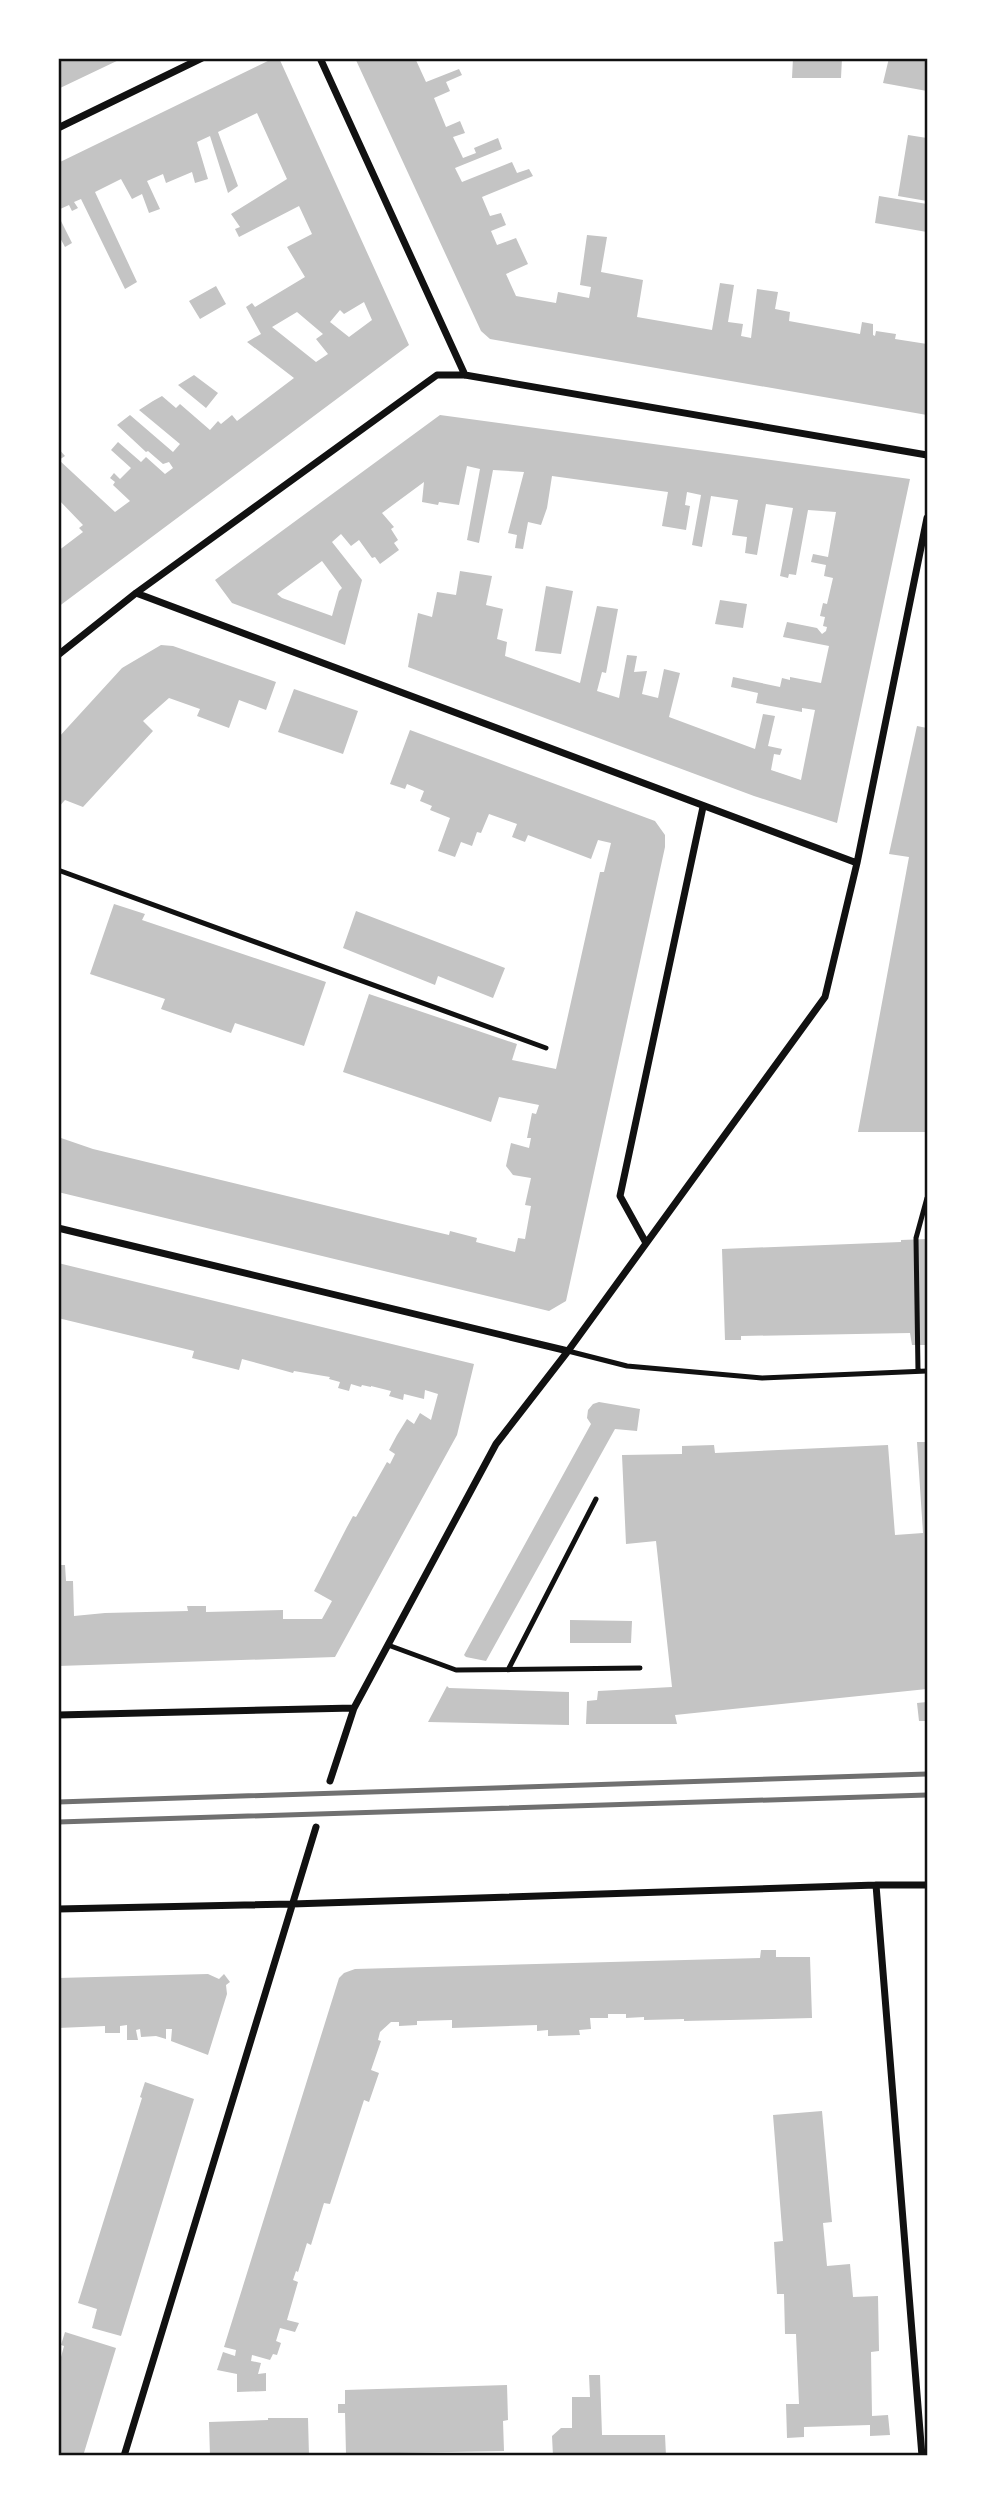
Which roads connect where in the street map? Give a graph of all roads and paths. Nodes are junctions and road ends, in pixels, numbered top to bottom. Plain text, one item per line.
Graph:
1 (202, 58) edge
2 (320, 58) edge
3 (58, 128) edge
4 (465, 375) junction
5 (927, 455) edge
6 (927, 517) edge
7 (136, 593) junction
8 (58, 655) edge
9 (703, 807) junction
10 (857, 863) junction
11 (58, 870) edge
12 (546, 1048) dead end
13 (927, 1198) edge
14 (58, 1228) edge
15 (646, 1243) junction
16 (568, 1351) junction
17 (918, 1371) junction
18 (927, 1371) edge
19 (596, 1499) dead end
20 (388, 1645) junction
21 (640, 1668) dead end
22 (508, 1670) junction
23 (354, 1708) junction
24 (58, 1715) edge
25 (331, 1781) dead end
26 (316, 1827) dead end
27 (876, 1885) junction
28 (927, 1885) edge
29 (292, 1905) junction
30 (58, 1909) edge
31 (124, 2456) edge
32 (922, 2456) edge

1 - 3 street
2 - 4 street
4 - 5 street
4 - 7 street
6 - 10 street
7 - 8 street
7 - 9 street
9 - 10 street
9 - 15 street
10 - 15 street
11 - 12 lane
13 - 17 lane
14 - 16 street
15 - 16 street
16 - 17 lane
16 - 20 street
17 - 18 lane
19 - 22 lane
20 - 22 lane
20 - 23 street
21 - 22 lane
23 - 24 street
23 - 25 street
26 - 29 street
27 - 28 street
27 - 29 street
27 - 32 street
29 - 30 street
29 - 31 street

